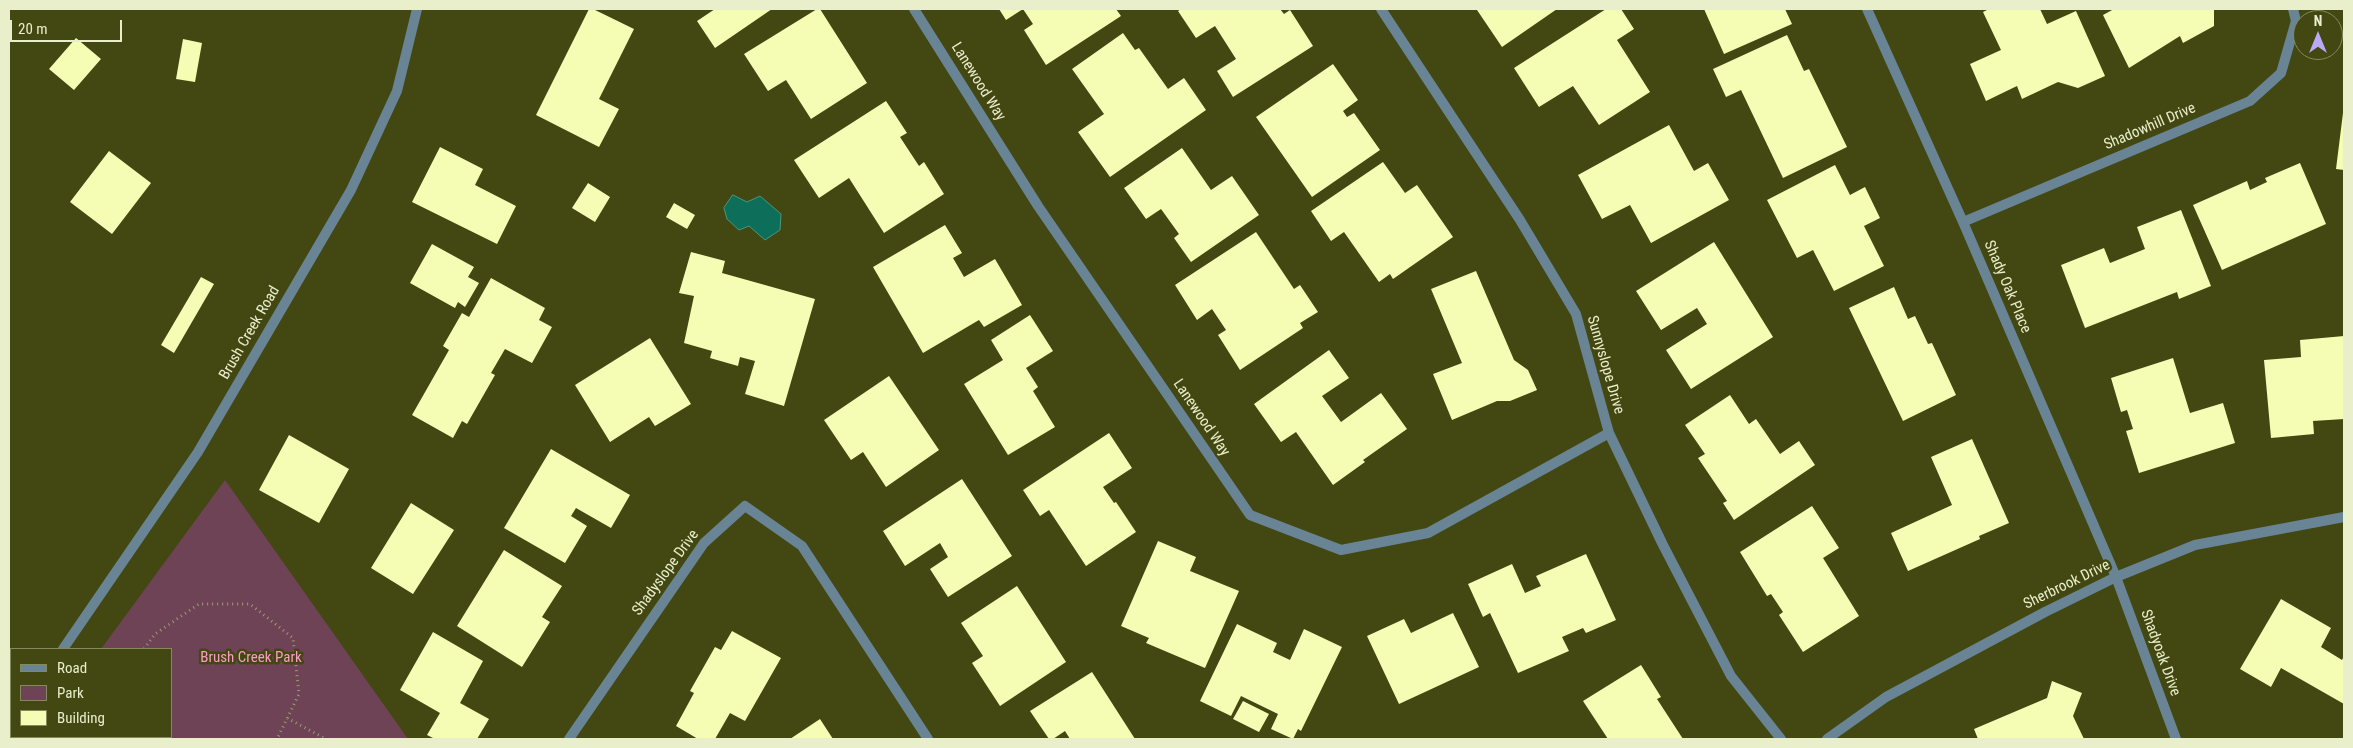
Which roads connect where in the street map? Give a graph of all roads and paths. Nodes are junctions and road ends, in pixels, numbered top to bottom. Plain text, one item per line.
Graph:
1 (417, 9) edge
2 (914, 9) edge
3 (1381, 9) edge
4 (1867, 9) edge
5 (2293, 9) edge
6 (1963, 222) junction
7 (1609, 433) junction
8 (2344, 517) edge
9 (2116, 578) junction
10 (64, 648) edge
11 (145, 648) edge
12 (287, 718) junction
13 (277, 739) edge
14 (326, 739) edge
15 (569, 739) edge
16 (928, 739) edge
17 (1781, 739) edge
18 (1828, 739) edge
19 (2176, 739) edge

1 - 10 street, Brush Creek Road
2 - 7 street, Lanewood Way
3 - 7 street, Sunnyslope Drive
4 - 6 street, Shady Oak Place
5 - 6 street, Shadowhill Drive
6 - 9 street, Shady Oak Place
7 - 17 street, Sunnyslope Drive
8 - 9 street, Sherbrook Drive
9 - 18 street, Sherbrook Drive
9 - 19 street, Shadyoak Drive
11 - 12 path
12 - 13 path
12 - 14 path
15 - 16 street, Shadyslope Drive

